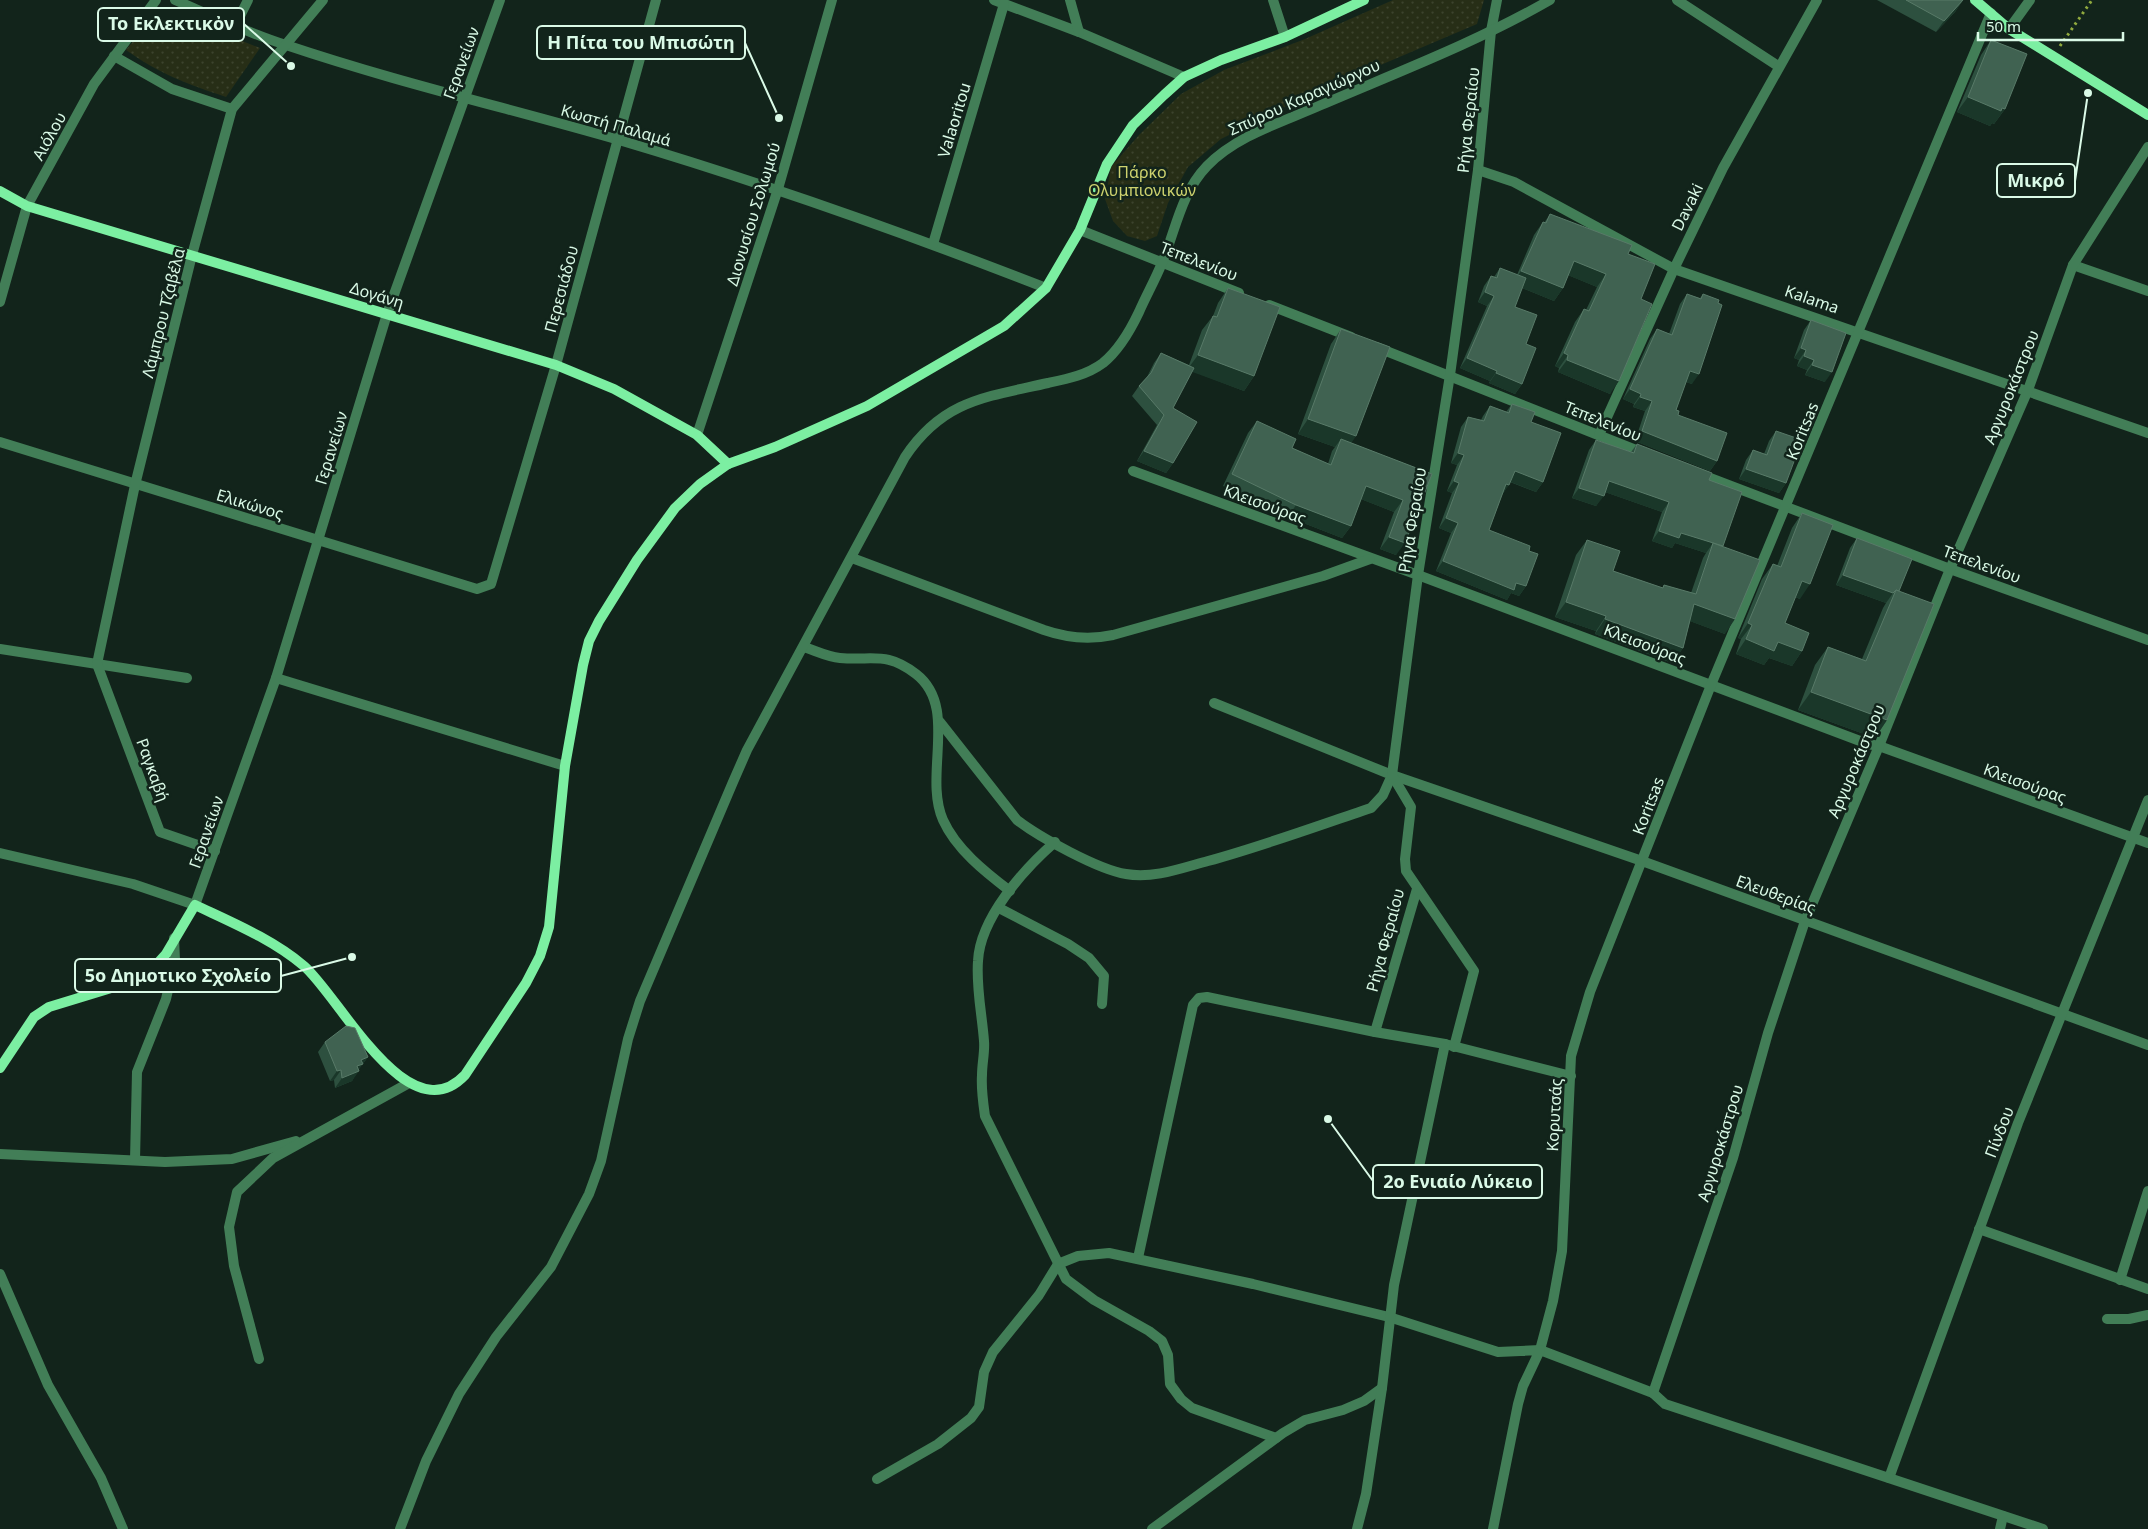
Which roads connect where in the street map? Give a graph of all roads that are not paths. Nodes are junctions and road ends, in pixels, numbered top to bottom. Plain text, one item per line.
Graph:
1 (156, 0) edge
2 (175, 0) edge
3 (248, 0) edge
4 (323, 0) edge
5 (500, 0) edge
6 (656, 0) edge
7 (832, 0) edge
8 (994, 0) edge
9 (1070, 0) edge
10 (1273, 0) edge
11 (1364, 0) edge
12 (1497, 0) edge
13 (1550, 0) edge
14 (1677, 0) edge
15 (1817, 0) edge
16 (1975, 0) edge
17 (2030, 0) edge
18 (1004, 4) junction
19 (1991, 13) junction
20 (235, 26) junction
21 (2009, 29) junction
22 (1491, 31) junction
23 (1079, 32) junction
24 (1285, 37) junction
25 (286, 45) junction
26 (114, 56) junction
27 (1778, 66) junction
28 (1184, 77) junction
29 (463, 99) junction
30 (232, 109) junction
31 (2148, 115) edge
32 (616, 140) junction
33 (2148, 147) edge
34 (1478, 170) junction
35 (778, 189) junction
36 (0, 191) edge
37 (27, 206) junction
38 (1080, 230) junction
39 (933, 244) junction
40 (192, 255) junction
41 (1162, 263) junction
42 (2073, 266) junction
43 (1674, 269) junction
44 (1046, 288) junction
45 (2148, 291) edge
46 (0, 302) edge
47 (388, 314) junction
48 (1859, 331) junction
49 (556, 364) junction
50 (1450, 375) junction
51 (2028, 390) junction
52 (2148, 433) edge
53 (697, 435) junction
54 (1599, 435) junction
55 (0, 442) edge
56 (1652, 456) edge
57 (728, 464) junction
58 (1688, 470) edge
59 (1133, 471) dead end
60 (135, 485) junction
61 (1786, 508) junction
62 (319, 542) junction
63 (852, 558) junction
64 (1370, 559) junction
65 (1950, 569) junction
66 (1418, 575) junction
67 (491, 584) joint
68 (2148, 640) edge
69 (804, 647) junction
70 (0, 648) edge
71 (97, 664) junction
72 (187, 678) dead end
73 (276, 678) junction
74 (1711, 685) junction
75 (1214, 703) dead end
76 (940, 722) junction
77 (1879, 746) junction
78 (565, 766) junction
79 (1392, 775) junction
80 (2148, 800) edge
81 (2133, 838) junction
82 (1055, 842) junction
83 (2148, 843) edge
84 (215, 851) junction
85 (0, 853) edge
86 (1642, 861) junction
87 (1418, 889) junction
88 (1010, 891) junction
89 (195, 905) junction
90 (1000, 908) junction
91 (1805, 921) junction
92 (174, 938) junction
93 (1102, 1004) dead end
94 (2062, 1015) junction
95 (1375, 1032) junction
96 (2148, 1045) edge
97 (1449, 1046) junction
98 (0, 1068) edge
99 (1571, 1076) junction
100 (409, 1083) junction
101 (316, 1136) junction
102 (0, 1154) edge
103 (135, 1160) junction
104 (2148, 1191) edge
105 (1979, 1229) junction
106 (1138, 1258) junction
107 (1058, 1264) junction
108 (0, 1274) edge
109 (2120, 1280) junction
110 (2148, 1289) edge
111 (2148, 1315) edge
112 (1390, 1317) junction
113 (2107, 1318) dead end
114 (1540, 1350) junction
115 (259, 1359) dead end
116 (1382, 1388) junction
117 (1653, 1392) junction
118 (1276, 1438) junction
119 (1889, 1478) junction
120 (877, 1479) dead end
121 (2003, 1516) junction
122 (124, 1529) edge
123 (400, 1529) edge
124 (1152, 1529) edge
125 (1358, 1529) edge
126 (1493, 1529) edge
127 (2000, 1529) edge
128 (2043, 1529) edge

1 - 26 street, Αιόλου
2 - 20 street, Κωστή Παλαμά
3 - 20 street
4 - 25 street, Λάμπρου Τζαβέλα
5 - 29 street, Γερανείων
6 - 32 street, Περεσιάδου
7 - 35 street, Διονυσίου Σολωμού
8 - 18 street
9 - 23 street
10 - 24 street
11 - 24 street
12 - 22 street, Ρήγα Φεραίου
13 - 22 street, Σπύρου Καραγιώργου
14 - 27 street
15 - 27 street, Davaki
16 - 19 street
17 - 21 street
18 - 23 street
18 - 39 street, Valaoritou
19 - 21 street
19 - 48 street, Koritsas
20 - 25 street, Κωστή Παλαμά
21 - 31 street
22 - 34 street, Ρήγα Φεραίου
22 - 41 street, Σπύρου Καραγιώργου
23 - 28 street
24 - 28 street
25 - 29 street, Κωστή Παλαμά
25 - 30 street, Λάμπρου Τζαβέλα
26 - 30 street
26 - 37 street, Αιόλου
27 - 43 street, Davaki
28 - 38 street
29 - 32 street, Κωστή Παλαμά
29 - 47 street, Γερανείων
30 - 40 street, Λάμπρου Τζαβέλα
32 - 35 street, Κωστή Παλαμά
32 - 49 street, Περεσιάδου
33 - 42 street, Αργυροκάστρου
34 - 43 street, Kalama
34 - 50 street, Ρήγα Φεραίου
35 - 39 street, Κωστή Παλαμά
35 - 53 street, Διονυσίου Σολωμού
36 - 37 street, Δογάνη
37 - 40 street, Δογάνη
37 - 46 street, Αιόλου
38 - 41 street, Τεπελενίου
38 - 44 street
39 - 44 street, Κωστή Παλαμά
40 - 47 street, Δογάνη
40 - 60 street, Λάμπρου Τζαβέλα
41 - 50 street, Τεπελενίου
41 - 63 street, Σπύρου Καραγιώργου
42 - 45 street
42 - 51 street, Αργυροκάστρου
43 - 48 street, Kalama
43 - 54 street, Davaki
44 - 57 street
47 - 49 street, Δογάνη
47 - 62 street, Γερανείων
48 - 51 street, Kalama
48 - 61 street, Koritsas
49 - 53 street, Δογάνη
49 - 67 street, Περεσιάδου
50 - 54 street, Τεπελενίου
50 - 66 street, Ρήγα Φεραίου
51 - 52 street, Kalama
51 - 65 street, Αργυροκάστρου
53 - 57 street, Δογάνη
54 - 56 street, Τεπελενίου
55 - 60 street, Ελικώνος
57 - 78 street
58 - 61 street, Τεπελενίου
59 - 64 street, Κλεισούρας
60 - 62 street, Ελικώνος
60 - 71 street, Λάμπρου Τζαβέλα
61 - 65 street, Τεπελενίου
61 - 74 street, Koritsas
62 - 67 street, Ελικώνος
62 - 73 street, Γερανείων
63 - 64 street
63 - 69 street, Σπύρου Καραγιώργου
64 - 66 street, Κλεισούρας
65 - 68 street, Τεπελενίου
65 - 77 street, Αργυροκάστρου
66 - 74 street, Κλεισούρας
66 - 79 street, Ρήγα Φεραίου
69 - 76 street
69 - 123 street, Σπύρου Καραγιώργου
70 - 71 street
71 - 72 street
71 - 84 street, Ραγκαβή
73 - 78 street
73 - 84 street, Γερανείων
74 - 77 street, Κλεισούρας
74 - 86 street, Koritsas
75 - 79 street, Ελευθερίας
76 - 82 street
76 - 88 street
77 - 81 street, Κλεισούρας
77 - 91 street, Αργυροκάστρου
78 - 100 street
79 - 82 street
79 - 86 street, Ελευθερίας
79 - 87 street, Ρήγα Φεραίου
80 - 81 street, Πίνδου
81 - 83 street, Κλεισούρας
81 - 94 street, Πίνδου
82 - 88 street
84 - 89 street, Γερανείων
85 - 89 street
86 - 91 street, Ελευθερίας
86 - 99 street, Κορυτσάς
87 - 95 street, Ρήγα Φεραίου
87 - 97 street
88 - 90 street
89 - 92 street
89 - 100 street
90 - 93 street
90 - 107 street
91 - 94 street, Ελευθερίας
91 - 117 street, Αργυροκάστρου
92 - 98 street
92 - 103 street
94 - 96 street, Ελευθερίας
94 - 105 street, Πίνδου
95 - 97 street
95 - 106 street
97 - 99 street
97 - 112 street
99 - 114 street, Κορυτσάς
100 - 101 street
101 - 103 street
101 - 115 street
102 - 103 street
104 - 109 street
105 - 109 street
105 - 119 street, Πίνδου
106 - 107 street
106 - 112 street
107 - 118 street
107 - 120 street
108 - 122 street
109 - 110 street
111 - 113 street
112 - 114 street
112 - 116 street
114 - 117 street
114 - 126 street, Κορυτσάς
116 - 118 street
116 - 125 street
117 - 119 street
118 - 124 street
119 - 121 street
121 - 127 street
121 - 128 street

